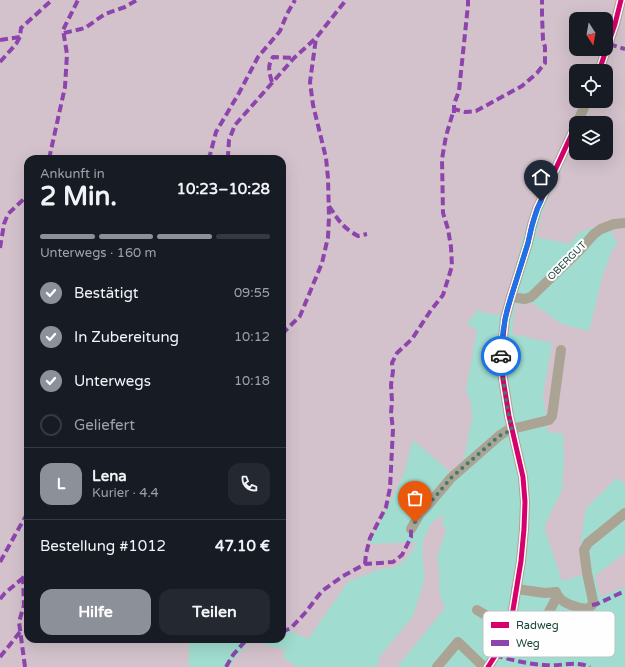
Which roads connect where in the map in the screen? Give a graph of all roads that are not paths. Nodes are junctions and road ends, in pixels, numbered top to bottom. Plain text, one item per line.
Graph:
1 (621, 0) edge
2 (601, 64) edge
3 (569, 139) edge
4 (625, 223) edge
5 (511, 297) junction
6 (561, 350) dead end
7 (512, 430) junction
8 (625, 513) edge
9 (411, 529) dead end
10 (516, 589) junction
11 (557, 596) junction
12 (477, 610) dead end
13 (513, 611) edge
14 (549, 611) edge
15 (483, 613) edge
16 (494, 657) edge
17 (437, 667) edge
18 (484, 667) edge
19 (488, 667) edge

1 - 2 street
3 - 5 street
4 - 5 street, OBERGUT
5 - 7 street
6 - 7 street
7 - 9 street
7 - 10 street
8 - 11 street
10 - 11 street
10 - 13 street
11 - 14 street
12 - 15 street
16 - 19 street
17 - 18 street

